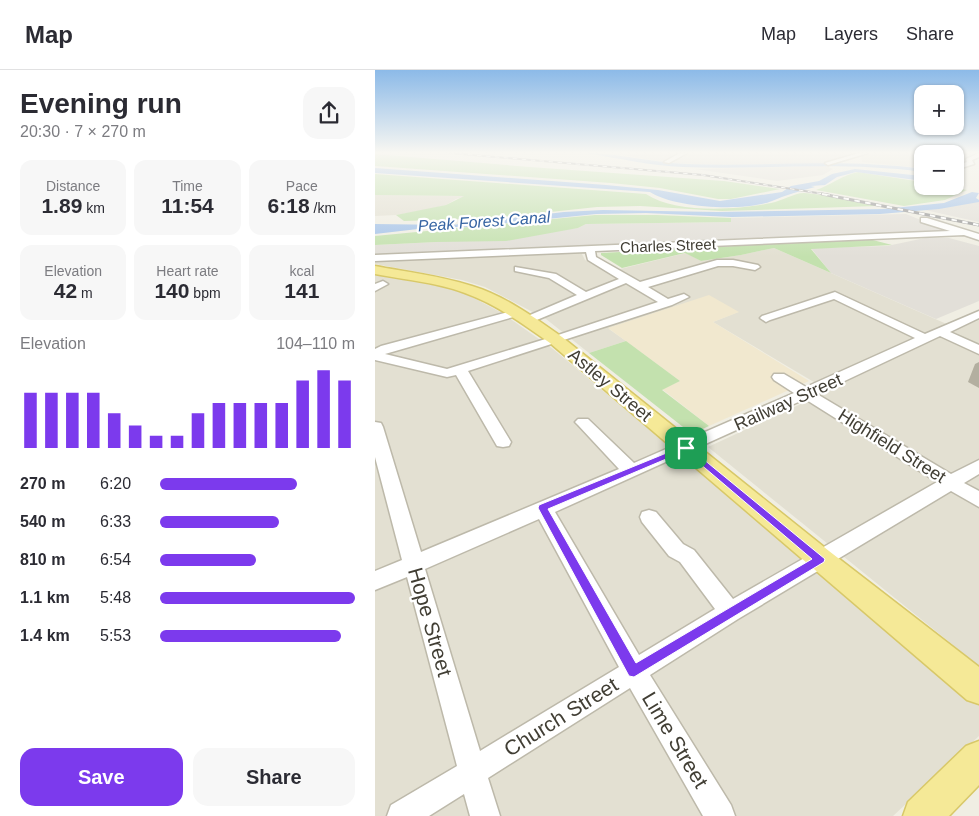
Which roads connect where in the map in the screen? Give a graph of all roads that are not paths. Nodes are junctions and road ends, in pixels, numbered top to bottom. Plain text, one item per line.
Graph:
1 (924, 220) dead end
2 (961, 233) junction
3 (979, 237) edge
4 (590, 249) junction
5 (375, 258) edge
6 (755, 267) dead end
7 (519, 269) dead end
8 (627, 279) junction
9 (378, 281) edge
10 (639, 286) junction
11 (587, 296) junction
12 (684, 297) dead end
13 (668, 303) junction
14 (979, 314) edge
15 (521, 316) junction
16 (766, 318) dead end
17 (933, 335) junction
18 (556, 340) junction
19 (979, 350) edge
20 (375, 355) edge
21 (460, 368) junction
22 (779, 377) dead end
23 (807, 394) junction
24 (583, 422) dead end
25 (375, 428) edge
26 (503, 442) dead end
27 (686, 448) junction
28 (979, 466) edge
29 (631, 470) junction
30 (951, 483) junction
31 (979, 500) edge
32 (543, 508) junction
33 (649, 517) dead end
34 (820, 559) junction
35 (414, 564) junction
36 (375, 581) edge
37 (730, 612) junction
38 (634, 671) junction
39 (979, 688) edge
40 (979, 759) edge
41 (473, 773) junction
42 (930, 813) edge
43 (402, 816) edge
44 (485, 816) edge
45 (720, 816) edge

1 - 2 street
2 - 3 street
2 - 4 street, Charles Street
4 - 5 street, Charles Street
4 - 8 street
6 - 10 street
7 - 11 street
8 - 10 street
8 - 11 street
9 - 15 main road, Astley Street
10 - 13 street
11 - 15 street
12 - 13 street
13 - 18 street
14 - 17 street, Railway Street
15 - 18 main road, Astley Street
15 - 20 street
16 - 17 street
17 - 19 street
17 - 23 street, Railway Street
18 - 21 street
18 - 27 main road, Astley Street
20 - 21 street
21 - 26 street
22 - 23 street, Highfield Street
23 - 27 street, Railway Street
23 - 30 street, Highfield Street
24 - 29 street
25 - 35 street, Hope Street
27 - 29 street, Railway Street
27 - 34 main road, Astley Street
28 - 30 street, Church Street
29 - 32 street, Railway Street
30 - 31 street, Highfield Street
30 - 34 street, Church Street
32 - 35 street, Railway Street
32 - 38 street, Lime Street
33 - 37 street
34 - 37 street, Church Street
34 - 39 main road, Astley Street
35 - 36 street, Railway Street
35 - 41 street, Hope Street
37 - 38 street, Church Street
38 - 41 street, Church Street
38 - 45 street, Lime Street
40 - 42 main road
41 - 43 street, Church Street
41 - 44 street, Hope Street

